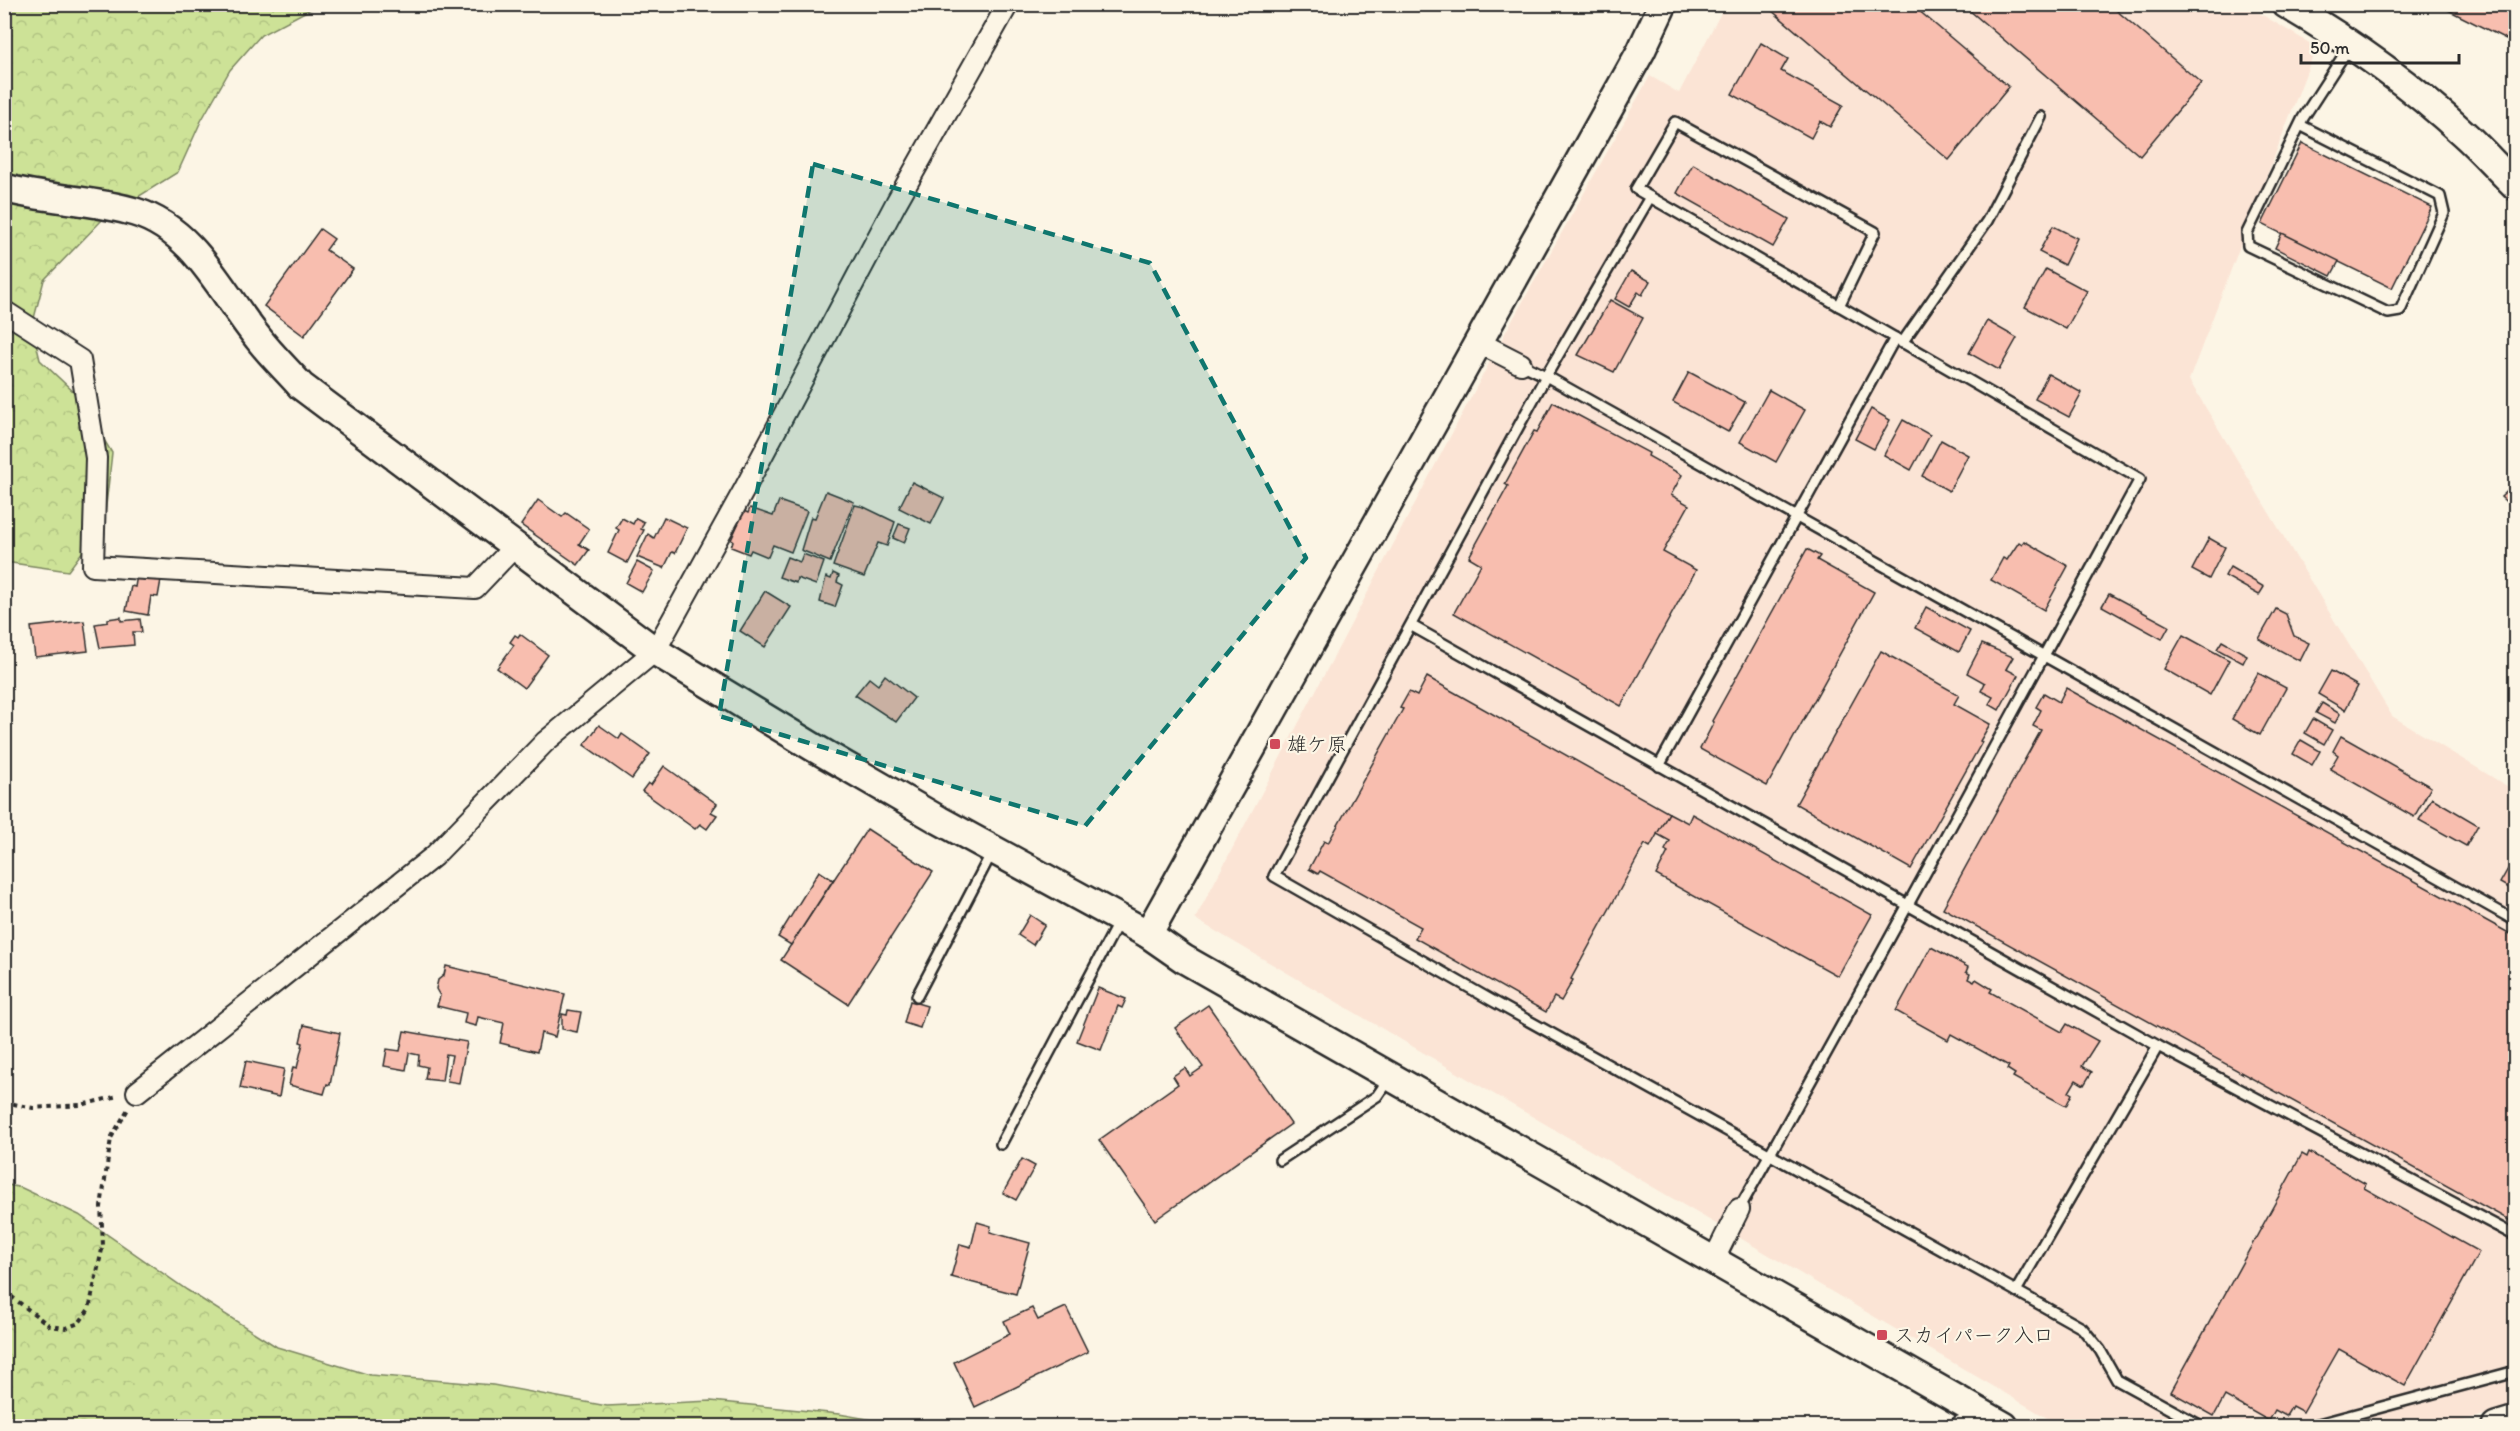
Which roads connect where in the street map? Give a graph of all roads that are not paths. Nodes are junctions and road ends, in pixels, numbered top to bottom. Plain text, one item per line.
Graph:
1 (1008, 4) edge
2 (2286, 4) edge
3 (1663, 5) edge
4 (2351, 45) junction
5 (2041, 117) dead end
6 (2300, 125) junction
7 (2516, 186) edge
8 (4, 188) edge
9 (1650, 197) junction
10 (1839, 306) junction
11 (4, 311) edge
12 (1899, 340) junction
13 (1478, 342) junction
14 (1521, 364) joint
15 (1546, 376) junction
16 (1795, 517) junction
17 (514, 547) junction
18 (1412, 626) junction
19 (655, 651) junction
20 (2043, 656) junction
21 (1659, 766) junction
22 (994, 850) junction
23 (1908, 905) junction
24 (1120, 919) junction
25 (2516, 921) edge
26 (1148, 934) junction
27 (917, 996) dead end
28 (2158, 1046) junction
29 (1390, 1077) junction
30 (137, 1092) road end
31 (1001, 1144) dead end
32 (1770, 1155) junction
33 (1280, 1160) dead end
34 (1739, 1209) joint
35 (2516, 1236) edge
36 (1713, 1261) junction
37 (2016, 1291) junction
38 (2516, 1371) edge
39 (2516, 1420) edge
40 (1996, 1422) edge
41 (1961, 1426) edge
42 (2201, 1426) edge
43 (2311, 1426) edge
44 (2496, 1426) edge

1 - 19 street
2 - 4 street
3 - 13 street
4 - 6 lane
4 - 7 street
5 - 12 lane
6 - 6 lane
8 - 17 street
9 - 10 lane
9 - 10 lane
9 - 15 lane
10 - 12 lane
11 - 17 street
12 - 16 lane
12 - 20 lane
13 - 14 street
13 - 26 street
14 - 15 lane
15 - 16 lane
15 - 18 lane
16 - 20 lane
16 - 21 lane
17 - 19 street
18 - 21 lane
18 - 32 lane
19 - 22 street
19 - 30 street
20 - 23 lane
20 - 25 lane
21 - 23 lane
22 - 24 street
22 - 27 lane
23 - 28 lane
23 - 32 lane
24 - 26 street
24 - 31 lane
26 - 29 street
28 - 35 lane
28 - 37 lane
29 - 33 lane
29 - 36 street
32 - 34 lane
32 - 37 lane
34 - 36 street
36 - 40 street
37 - 42 lane
38 - 43 lane
39 - 44 street
40 - 41 street

